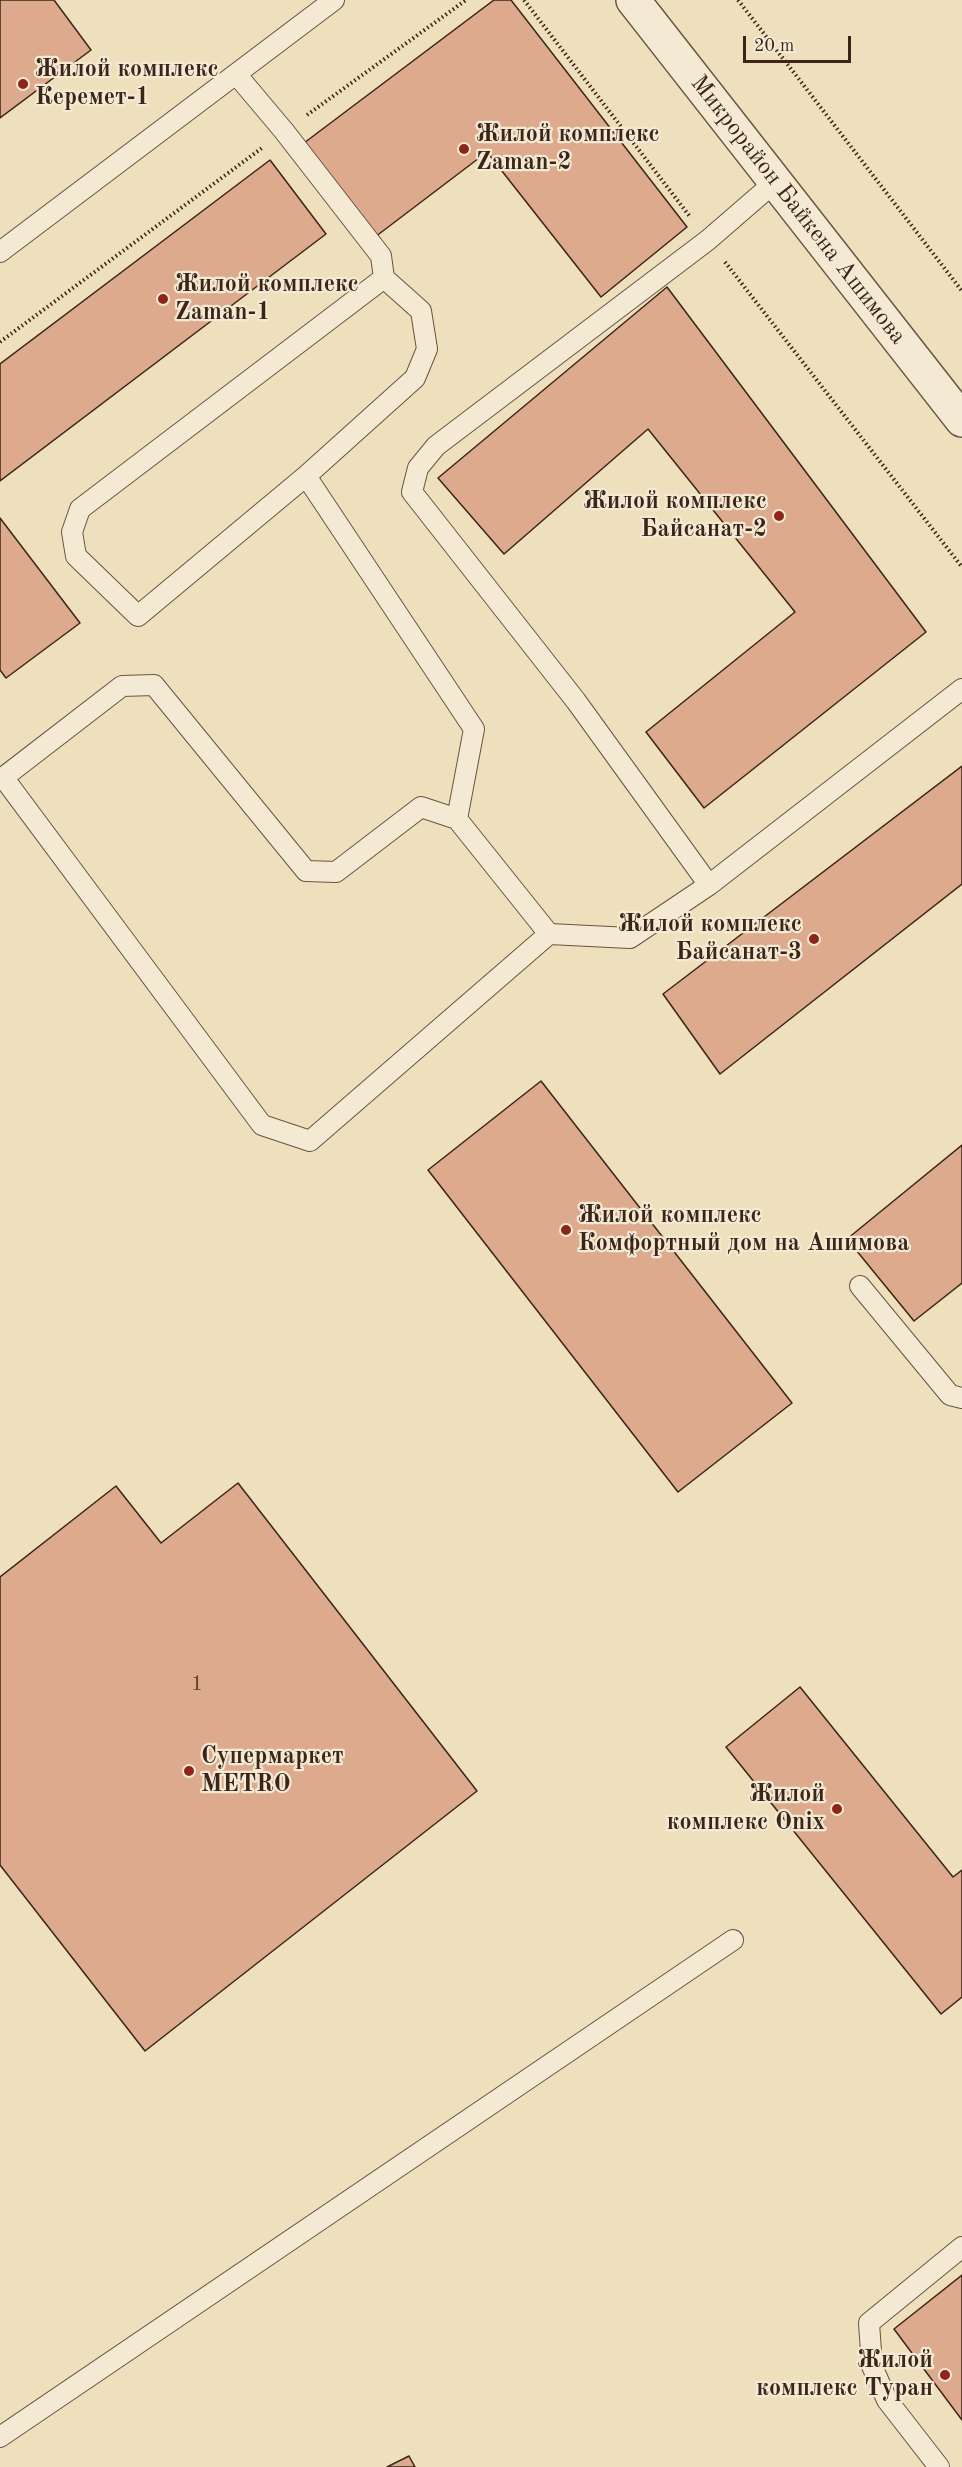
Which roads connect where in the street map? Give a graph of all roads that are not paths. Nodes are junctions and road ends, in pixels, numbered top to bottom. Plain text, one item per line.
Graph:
1 (334, 0) edge
2 (633, 0) edge
3 (236, 74) junction
4 (775, 182) junction
5 (0, 252) edge
6 (384, 278) junction
7 (962, 420) edge
8 (306, 476) junction
9 (962, 689) edge
10 (2, 778) edge
11 (457, 819) junction
12 (709, 885) junction
13 (549, 934) junction
14 (860, 1286) dead end
15 (962, 1398) edge
16 (734, 1940) dead end
17 (962, 2247) edge
18 (0, 2437) edge
19 (939, 2467) edge

1 - 3 lane
2 - 4 street, Микрорайон Байкена Ашимова
3 - 5 lane
3 - 6 lane
4 - 7 street, Микрорайон Байкена Ашимова
4 - 12 lane
6 - 8 lane
6 - 8 lane
8 - 11 lane
9 - 12 lane
10 - 11 lane
10 - 13 lane
11 - 13 lane
12 - 13 lane
14 - 15 lane
16 - 18 lane
17 - 19 lane

